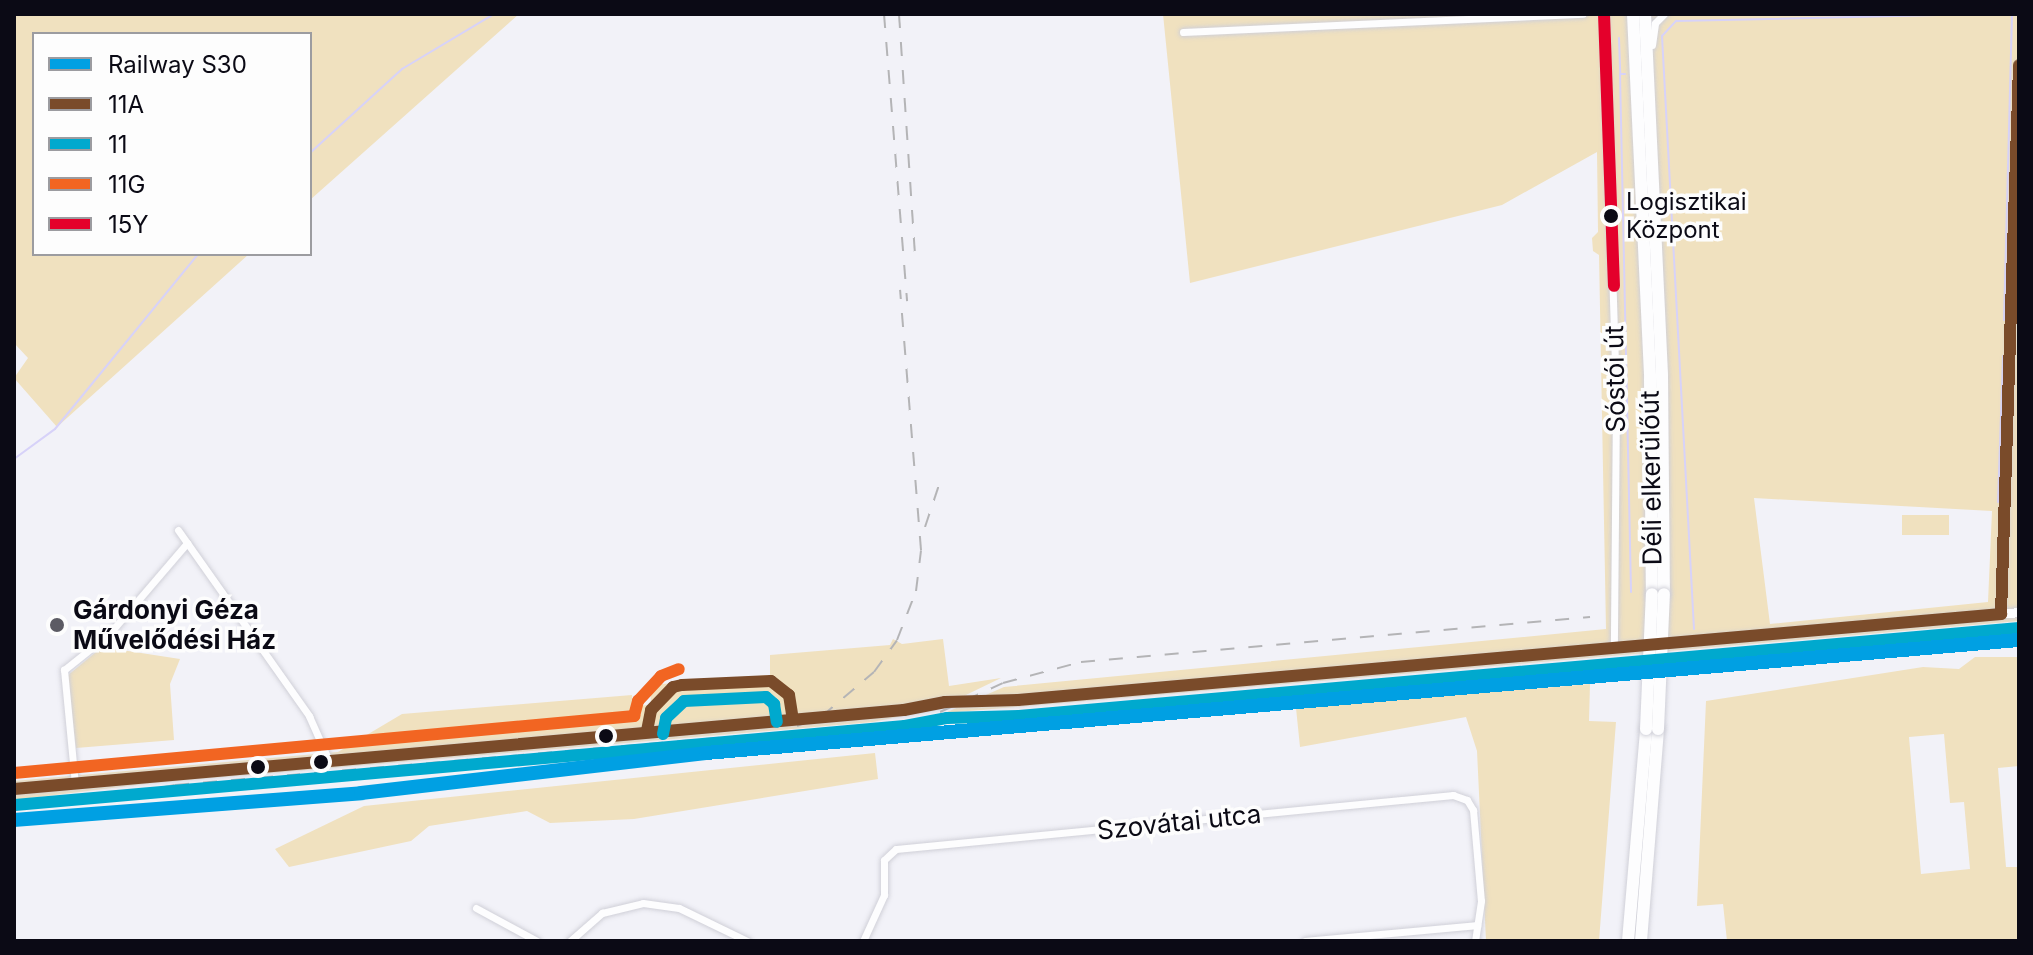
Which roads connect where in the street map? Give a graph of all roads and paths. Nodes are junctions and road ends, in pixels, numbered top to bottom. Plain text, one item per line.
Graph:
1 (1583, 14) edge
2 (1604, 14) edge
3 (1633, 14) edge
4 (1645, 14) edge
5 (1664, 14) edge
6 (1183, 32) dead end
7 (2019, 65) edge
8 (1649, 87) junction
9 (178, 530) dead end
10 (187, 543) junction
11 (1658, 594) junction
12 (2019, 612) edge
13 (2001, 614) junction
14 (1614, 649) junction
15 (1652, 729) junction
16 (329, 761) junction
17 (75, 784) junction
18 (14, 789) edge
19 (476, 908) dead end
20 (1477, 925) junction
21 (537, 941) edge
22 (570, 941) edge
23 (747, 941) edge
24 (863, 941) edge
25 (1305, 941) edge
26 (1475, 941) edge
27 (1628, 941) edge
28 (1641, 941) edge

1 - 6 street
2 - 14 street, Sóstói út
3 - 11 main road, Déli elkerülőút
4 - 8 main road, Déli elkerülőút
5 - 8 street
7 - 13 street
8 - 11 main road, Déli elkerülőút
9 - 10 street
10 - 16 street
10 - 17 street
11 - 15 main road, Déli elkerülőút, bridge
12 - 13 street
13 - 14 street
14 - 16 street
15 - 27 main road, Déli elkerülőút
15 - 28 main road, Déli elkerülőút
16 - 17 street
17 - 18 street
19 - 21 street
20 - 24 street, Szovátai utca
20 - 25 street
20 - 26 street
22 - 23 street

